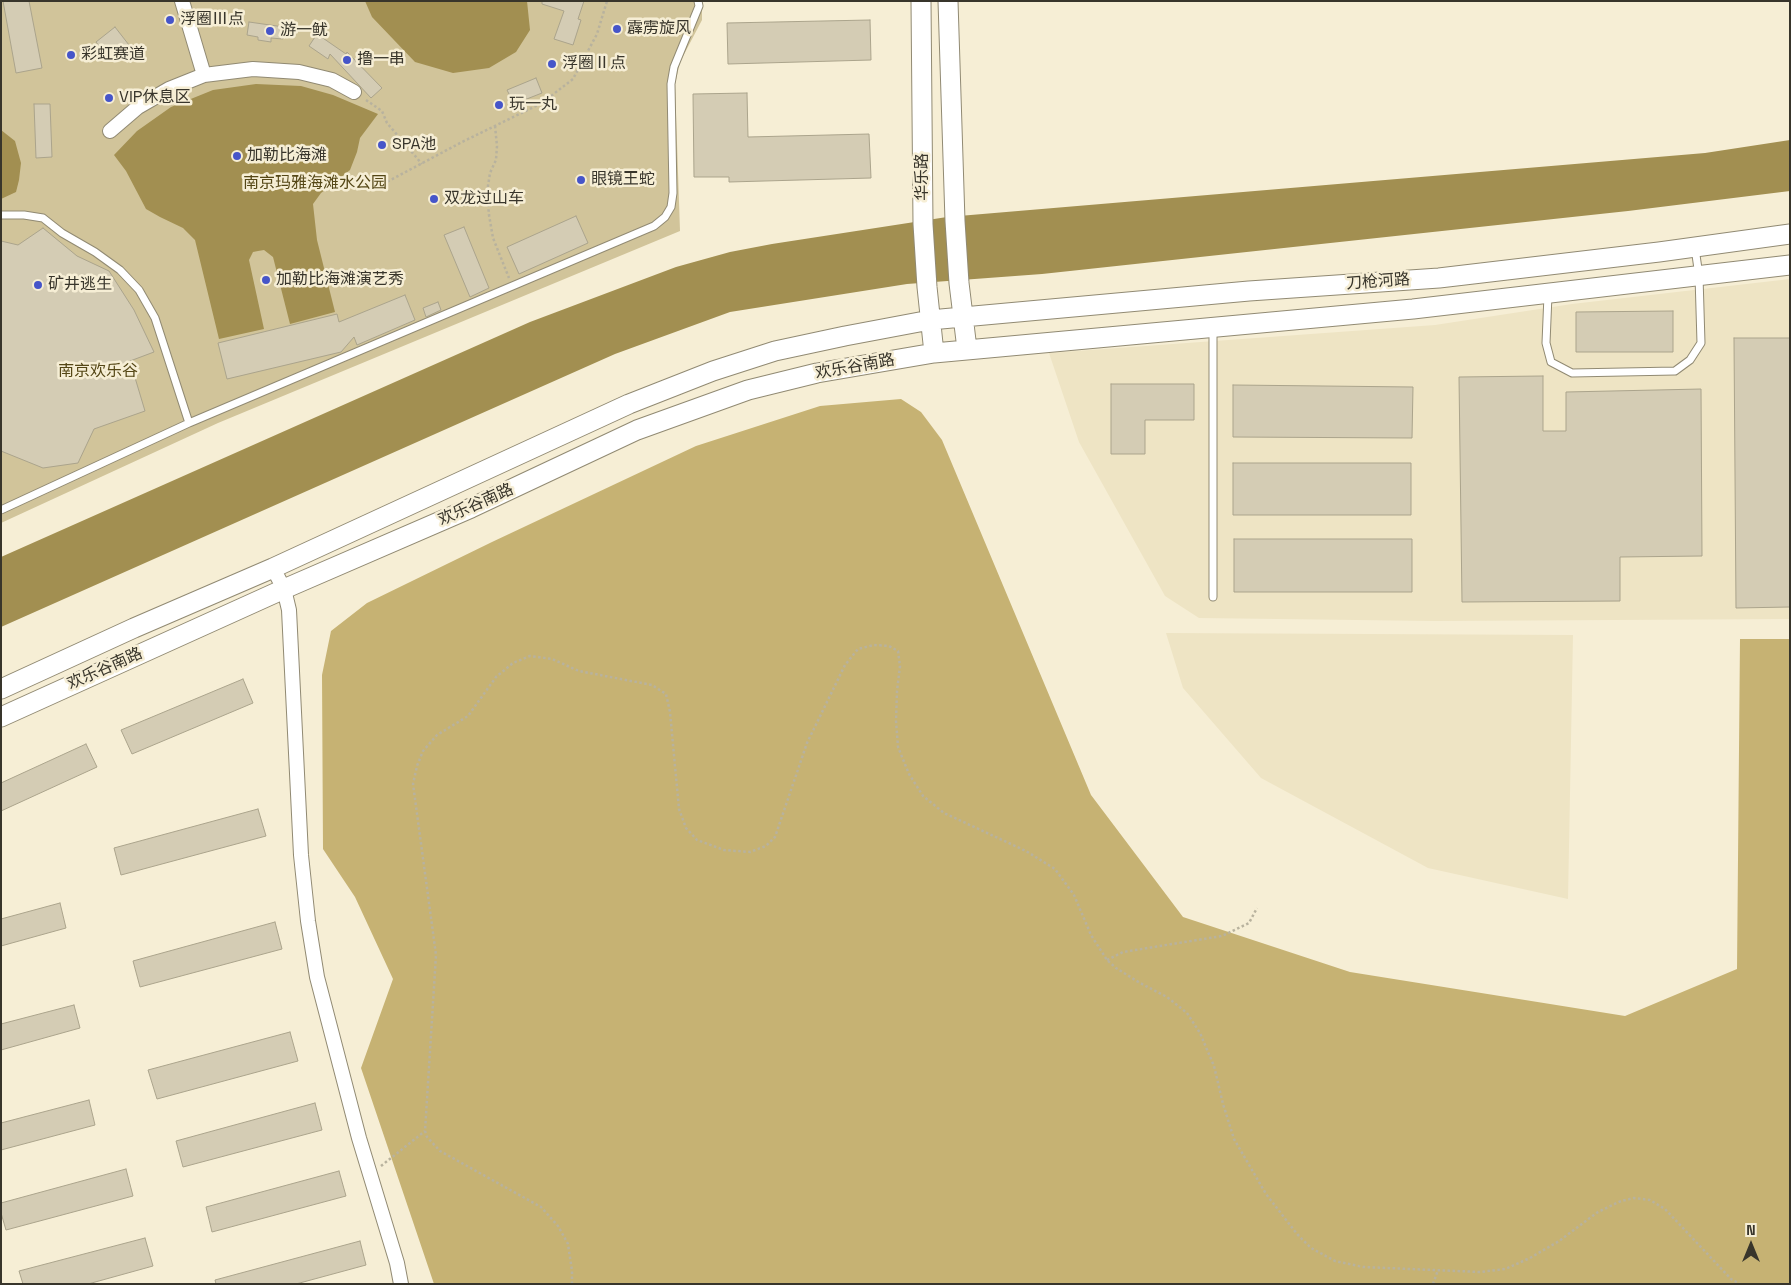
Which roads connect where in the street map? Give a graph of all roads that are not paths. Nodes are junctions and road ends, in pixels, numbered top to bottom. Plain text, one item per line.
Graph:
1 (698, 1) edge
2 (921, 1) edge
3 (948, 1) edge
4 (185, 3) edge
5 (204, 75) junction
6 (354, 92) road end
7 (110, 131) dead end
8 (1, 215) edge
9 (1790, 234) edge
10 (1695, 247) junction
11 (1790, 265) edge
12 (1698, 276) junction
13 (1548, 294) junction
14 (1094, 305) junction
15 (964, 317) junction
16 (930, 320) junction
17 (1213, 327) junction
18 (1098, 337) junction
19 (967, 349) junction
20 (934, 353) junction
21 (189, 423) junction
22 (1, 510) edge
23 (274, 568) junction
24 (284, 589) junction
25 (1213, 597) dead end
26 (134, 628) junction
27 (143, 653) junction
28 (1, 689) edge
29 (1, 717) edge
30 (401, 1284) edge

1 - 21 lane
2 - 16 street, 华乐路
3 - 15 street, 华乐路
4 - 5 street
5 - 6 street
5 - 7 street
8 - 21 lane
9 - 10 street, 刀枪河路
10 - 12 lane
10 - 14 street, 刀枪河路
11 - 12 street, 刀枪河路
12 - 13 street, 刀枪河路
12 - 13 lane
13 - 17 street, 刀枪河路
14 - 15 street, 刀枪河路
14 - 18 street
15 - 16 street, 欢乐谷南路
15 - 19 street, 华乐路
16 - 20 street, 华乐路
16 - 23 street, 欢乐谷南路
17 - 18 street, 刀枪河路
17 - 25 lane
18 - 19 street, 刀枪河路
19 - 20 street, 欢乐谷南路
20 - 24 street, 欢乐谷南路
21 - 22 lane
23 - 24 street
23 - 26 street, 欢乐谷南路
24 - 27 street, 欢乐谷南路
24 - 30 street
26 - 27 street
26 - 28 street, 欢乐谷南路
27 - 29 street, 欢乐谷南路

